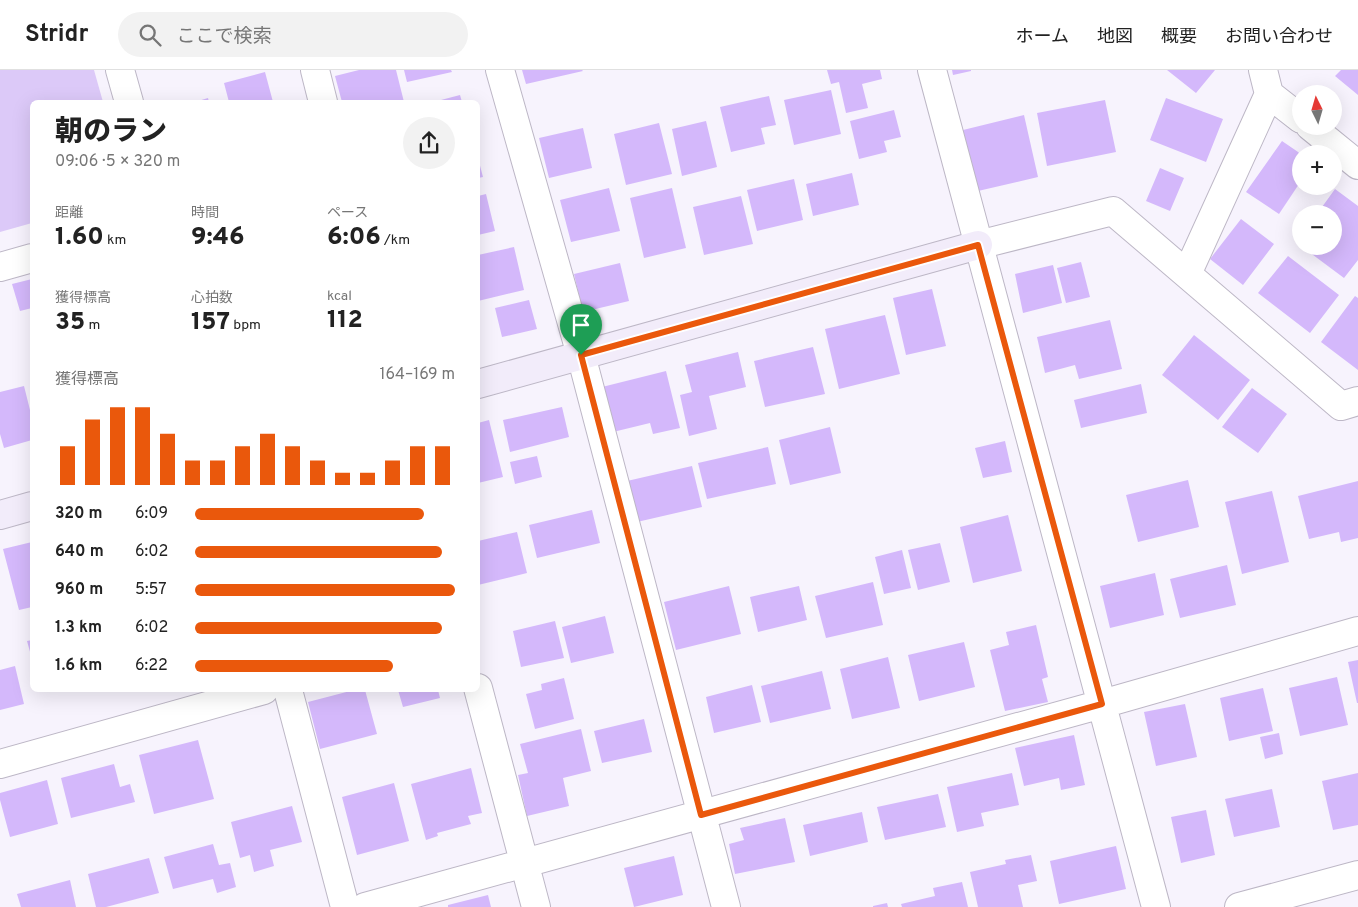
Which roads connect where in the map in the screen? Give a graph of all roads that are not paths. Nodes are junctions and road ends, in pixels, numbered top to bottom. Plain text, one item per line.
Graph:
1 (120, 70) edge
2 (315, 70) edge
3 (500, 70) edge
4 (932, 70) edge
5 (1266, 82) edge
6 (128, 100) edge
7 (322, 100) edge
8 (1292, 109) edge
9 (1321, 135) edge
10 (1358, 165) edge
11 (978, 245) junction
12 (30, 259) edge
13 (0, 267) edge
14 (1187, 274) junction
15 (581, 355) junction
16 (480, 383) edge
17 (1358, 401) edge
18 (30, 507) edge
19 (0, 515) edge
20 (1358, 631) edge
21 (257, 692) edge
22 (289, 692) edge
23 (479, 692) edge
24 (1102, 704) junction
25 (0, 764) edge
26 (701, 815) junction
27 (524, 863) junction
28 (1358, 875) edge
29 (345, 907) edge
30 (365, 907) edge
31 (536, 907) edge
32 (726, 907) edge
33 (1156, 907) edge
34 (1239, 907) edge

1 - 6 street
2 - 7 street
3 - 15 street
4 - 11 street
5 - 8 street
5 - 14 street
9 - 10 street
11 - 14 street
11 - 15 street
11 - 24 street
12 - 13 street
14 - 17 street
15 - 16 street
15 - 26 street
18 - 19 street
20 - 24 street
21 - 25 street
22 - 29 street
23 - 27 street
24 - 26 street
24 - 33 street
26 - 27 street
26 - 32 street
27 - 30 street
27 - 31 street
28 - 34 street

